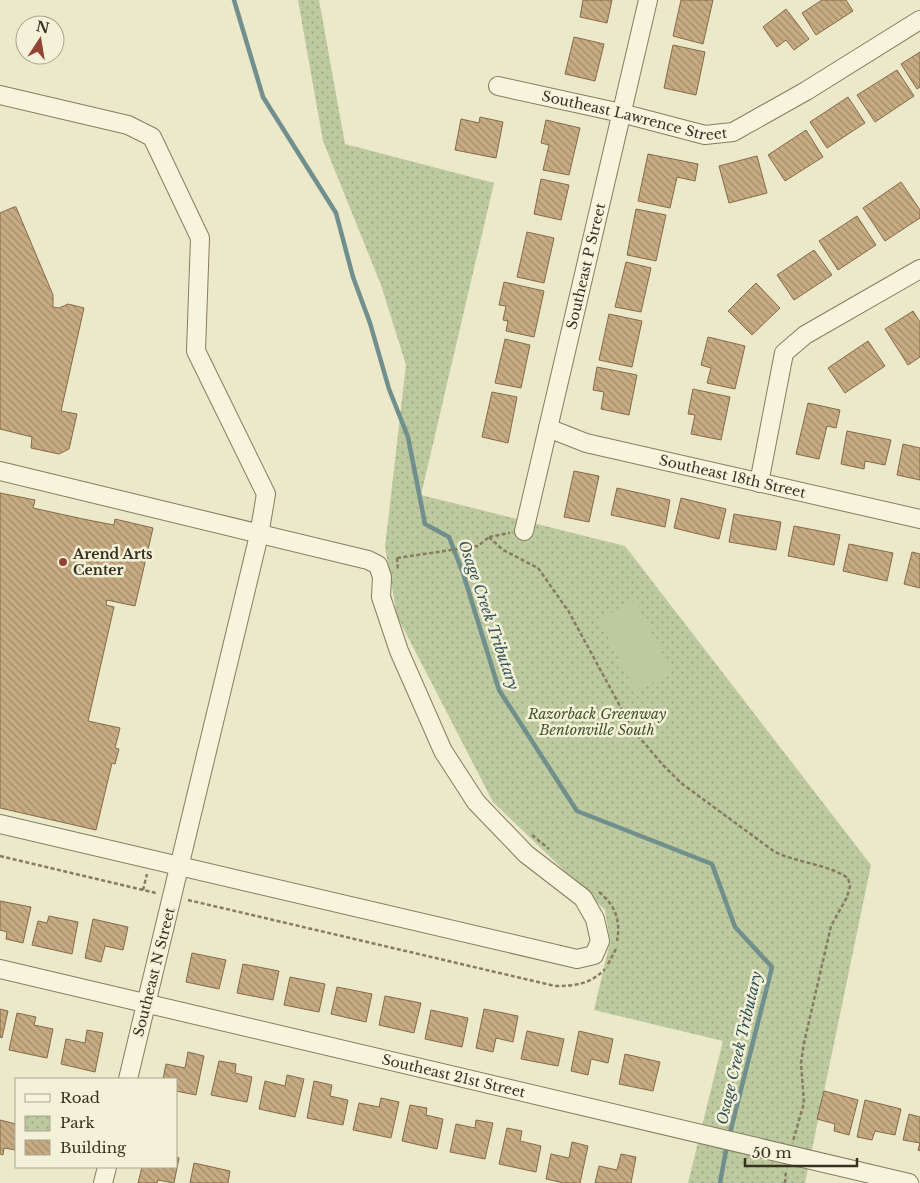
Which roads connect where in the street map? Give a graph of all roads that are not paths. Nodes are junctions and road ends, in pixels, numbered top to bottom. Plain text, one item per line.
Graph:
1 (648, 0) edge
2 (920, 20) edge
3 (498, 86) dead end
4 (0, 95) edge
5 (621, 113) junction
6 (920, 269) edge
7 (548, 428) junction
8 (0, 471) edge
9 (759, 482) junction
10 (920, 519) edge
11 (524, 531) road end
12 (259, 535) junction
13 (0, 824) edge
14 (180, 865) junction
15 (0, 969) edge
16 (146, 1003) junction
17 (128, 1078) edge
18 (107, 1168) edge
19 (103, 1183) edge
20 (909, 1183) edge

1 - 5 street, Southeast P Street
2 - 5 street, Southeast Lawrence Street
3 - 5 street, Southeast Lawrence Street
4 - 12 street, Southeast N Street
5 - 7 street, Southeast P Street
6 - 9 street
7 - 9 street, Southeast 18th Street
7 - 11 street, Southeast P Street
8 - 12 street
9 - 10 street, Southeast 18th Street
12 - 14 street, Southeast N Street
12 - 14 street
13 - 14 street
14 - 16 street, Southeast N Street
15 - 16 street, Southeast 21st Street
16 - 17 street, Southeast N Street
16 - 20 street, Southeast 21st Street
18 - 19 street

